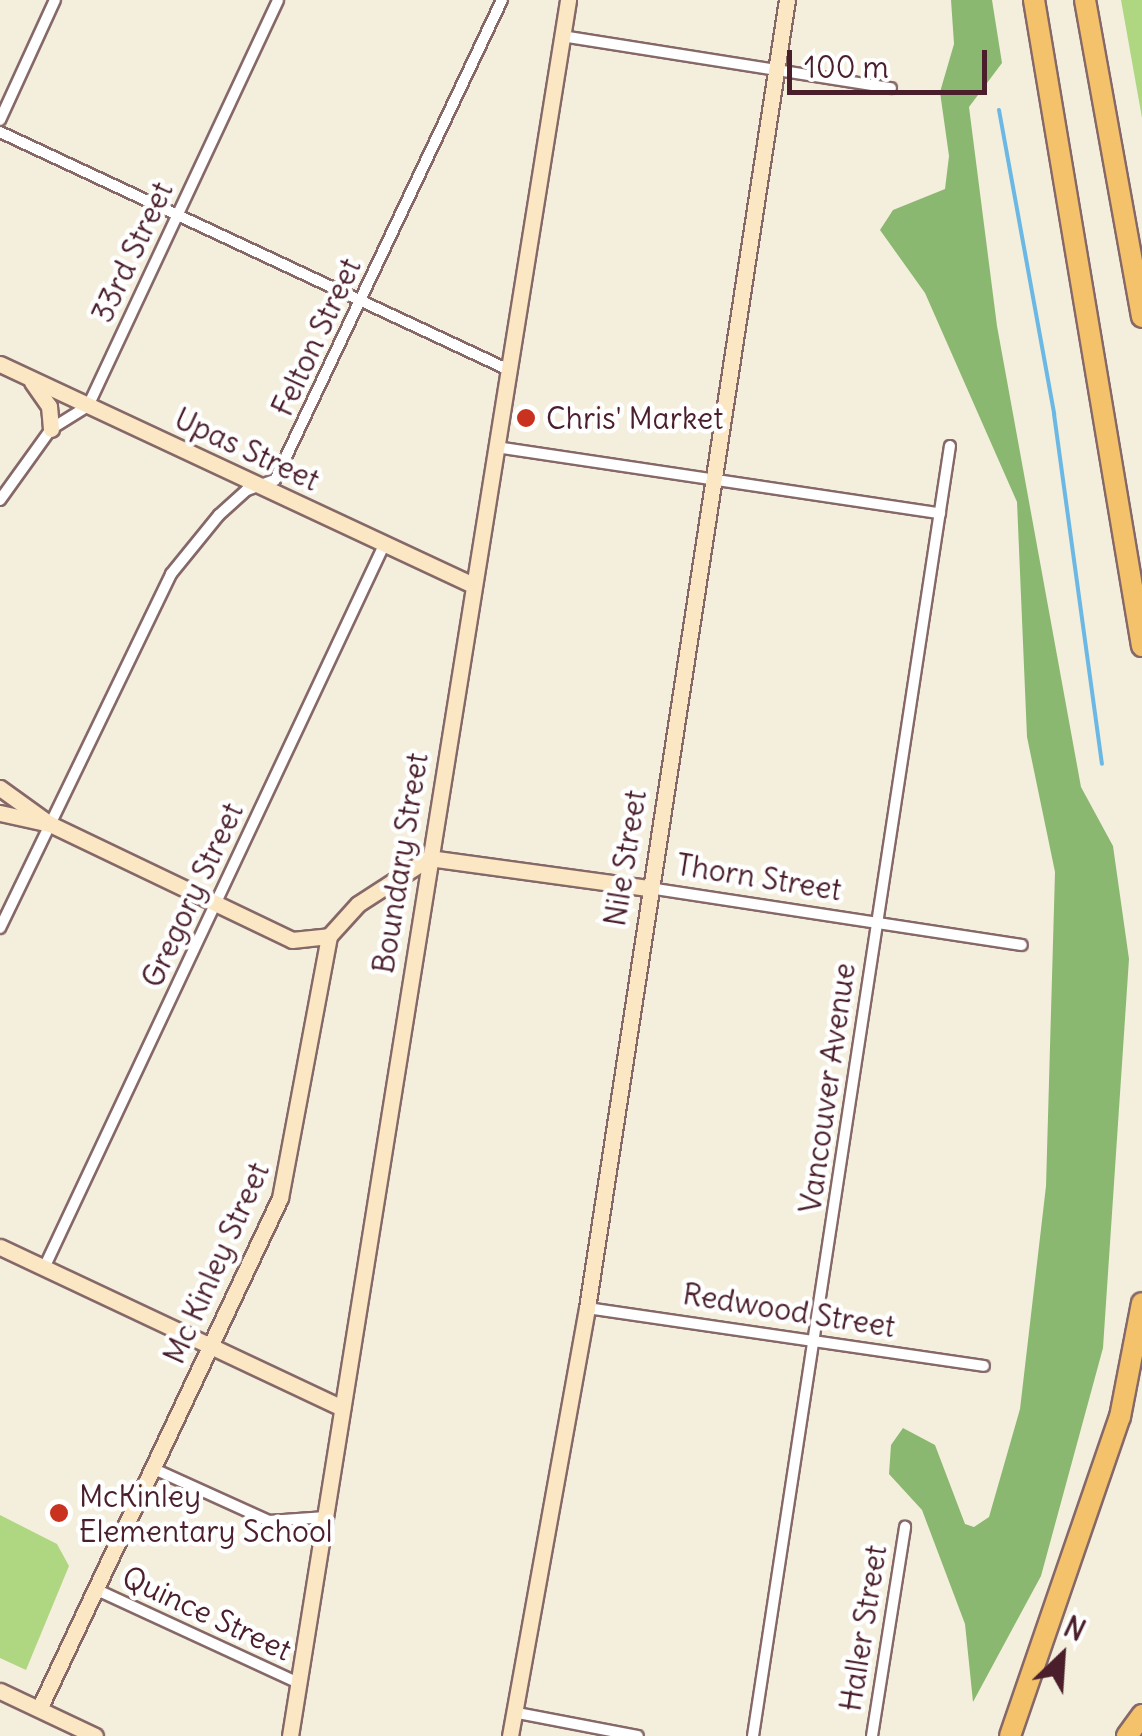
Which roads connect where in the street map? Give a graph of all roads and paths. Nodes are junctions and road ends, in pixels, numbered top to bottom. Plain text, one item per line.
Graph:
1 (55, 0) edge
2 (278, 0) edge
3 (502, 0) edge
4 (568, 0) edge
5 (787, 0) edge
6 (1034, 0) edge
7 (1086, 0) edge
8 (562, 36) junction
9 (777, 70) junction
10 (891, 88) dead end
11 (0, 120) edge
12 (0, 132) edge
13 (177, 215) junction
14 (361, 300) junction
15 (1142, 317) edge
16 (0, 364) edge
17 (509, 370) junction
18 (30, 378) junction
19 (88, 406) junction
20 (51, 429) junction
21 (950, 446) dead end
22 (496, 447) junction
23 (712, 479) junction
24 (264, 488) junction
25 (0, 500) edge
26 (940, 513) junction
27 (385, 544) junction
28 (472, 584) junction
29 (1142, 646) edge
30 (0, 788) edge
31 (0, 813) edge
32 (50, 824) junction
33 (428, 858) junction
34 (648, 888) junction
35 (217, 902) junction
36 (877, 923) junction
37 (0, 928) edge
38 (328, 936) junction
39 (1022, 946) dead end
40 (0, 1247) edge
41 (44, 1268) junction
42 (1142, 1303) edge
43 (586, 1308) junction
44 (814, 1343) junction
45 (210, 1346) junction
46 (984, 1366) dead end
47 (342, 1408) junction
48 (152, 1468) junction
49 (326, 1517) junction
50 (905, 1527) dead end
51 (95, 1589) junction
52 (298, 1683) junction
53 (0, 1691) edge
54 (39, 1709) junction
55 (1142, 1715) edge
56 (516, 1727) edge
57 (95, 1736) edge
58 (290, 1736) edge
59 (638, 1736) edge
60 (754, 1736) edge
61 (872, 1736) edge
62 (1010, 1736) edge
63 (1127, 1736) edge

1 - 11 street
2 - 13 street, 33rd Street
3 - 14 street, Felton Street
4 - 8 street, Boundary Street
5 - 9 street, Nile Street
6 - 29 highway
7 - 15 highway
8 - 9 street
8 - 17 street, Boundary Street
9 - 10 street
9 - 23 street, Nile Street
12 - 13 street
13 - 14 street
13 - 19 street, 33rd Street
14 - 17 street
14 - 24 street, Felton Street
16 - 18 street, Upas Street
17 - 22 street, Boundary Street
18 - 19 street, Upas Street
18 - 20 street
19 - 20 street
19 - 24 street, Upas Street
20 - 25 street
21 - 26 street, Vancouver Avenue
22 - 23 street
22 - 28 street, Boundary Street
23 - 26 street
23 - 34 street, Nile Street
24 - 27 street, Upas Street
24 - 32 street, Felton Street
26 - 36 street, Vancouver Avenue
27 - 28 street, Upas Street
27 - 35 street, Gregory Street
28 - 33 street, Boundary Street
30 - 32 street
31 - 32 street
32 - 35 street
32 - 37 street, Felton Street
33 - 34 street, Thorn Street
33 - 38 street
33 - 47 street, Boundary Street
34 - 36 street, Thorn Street
34 - 43 street, Nile Street
35 - 38 street
35 - 41 street, Gregory Street
36 - 39 street, Thorn Street
36 - 44 street, Vancouver Avenue
38 - 45 street, Mc Kinley Street
40 - 41 street
41 - 45 street
42 - 62 highway
43 - 44 street, Redwood Street
43 - 56 street, Nile Street
44 - 46 street, Redwood Street
44 - 60 street, Vancouver Avenue
45 - 47 street
45 - 48 street, Mc Kinley Street
47 - 49 street, Boundary Street
48 - 49 street
48 - 51 street, Mc Kinley Street
49 - 52 street, Boundary Street
50 - 61 street, Haller Street
51 - 52 street, Quince Street
51 - 54 street, Mc Kinley Street
52 - 58 street, Boundary Street
53 - 54 street
54 - 57 street
55 - 63 highway
56 - 59 street

